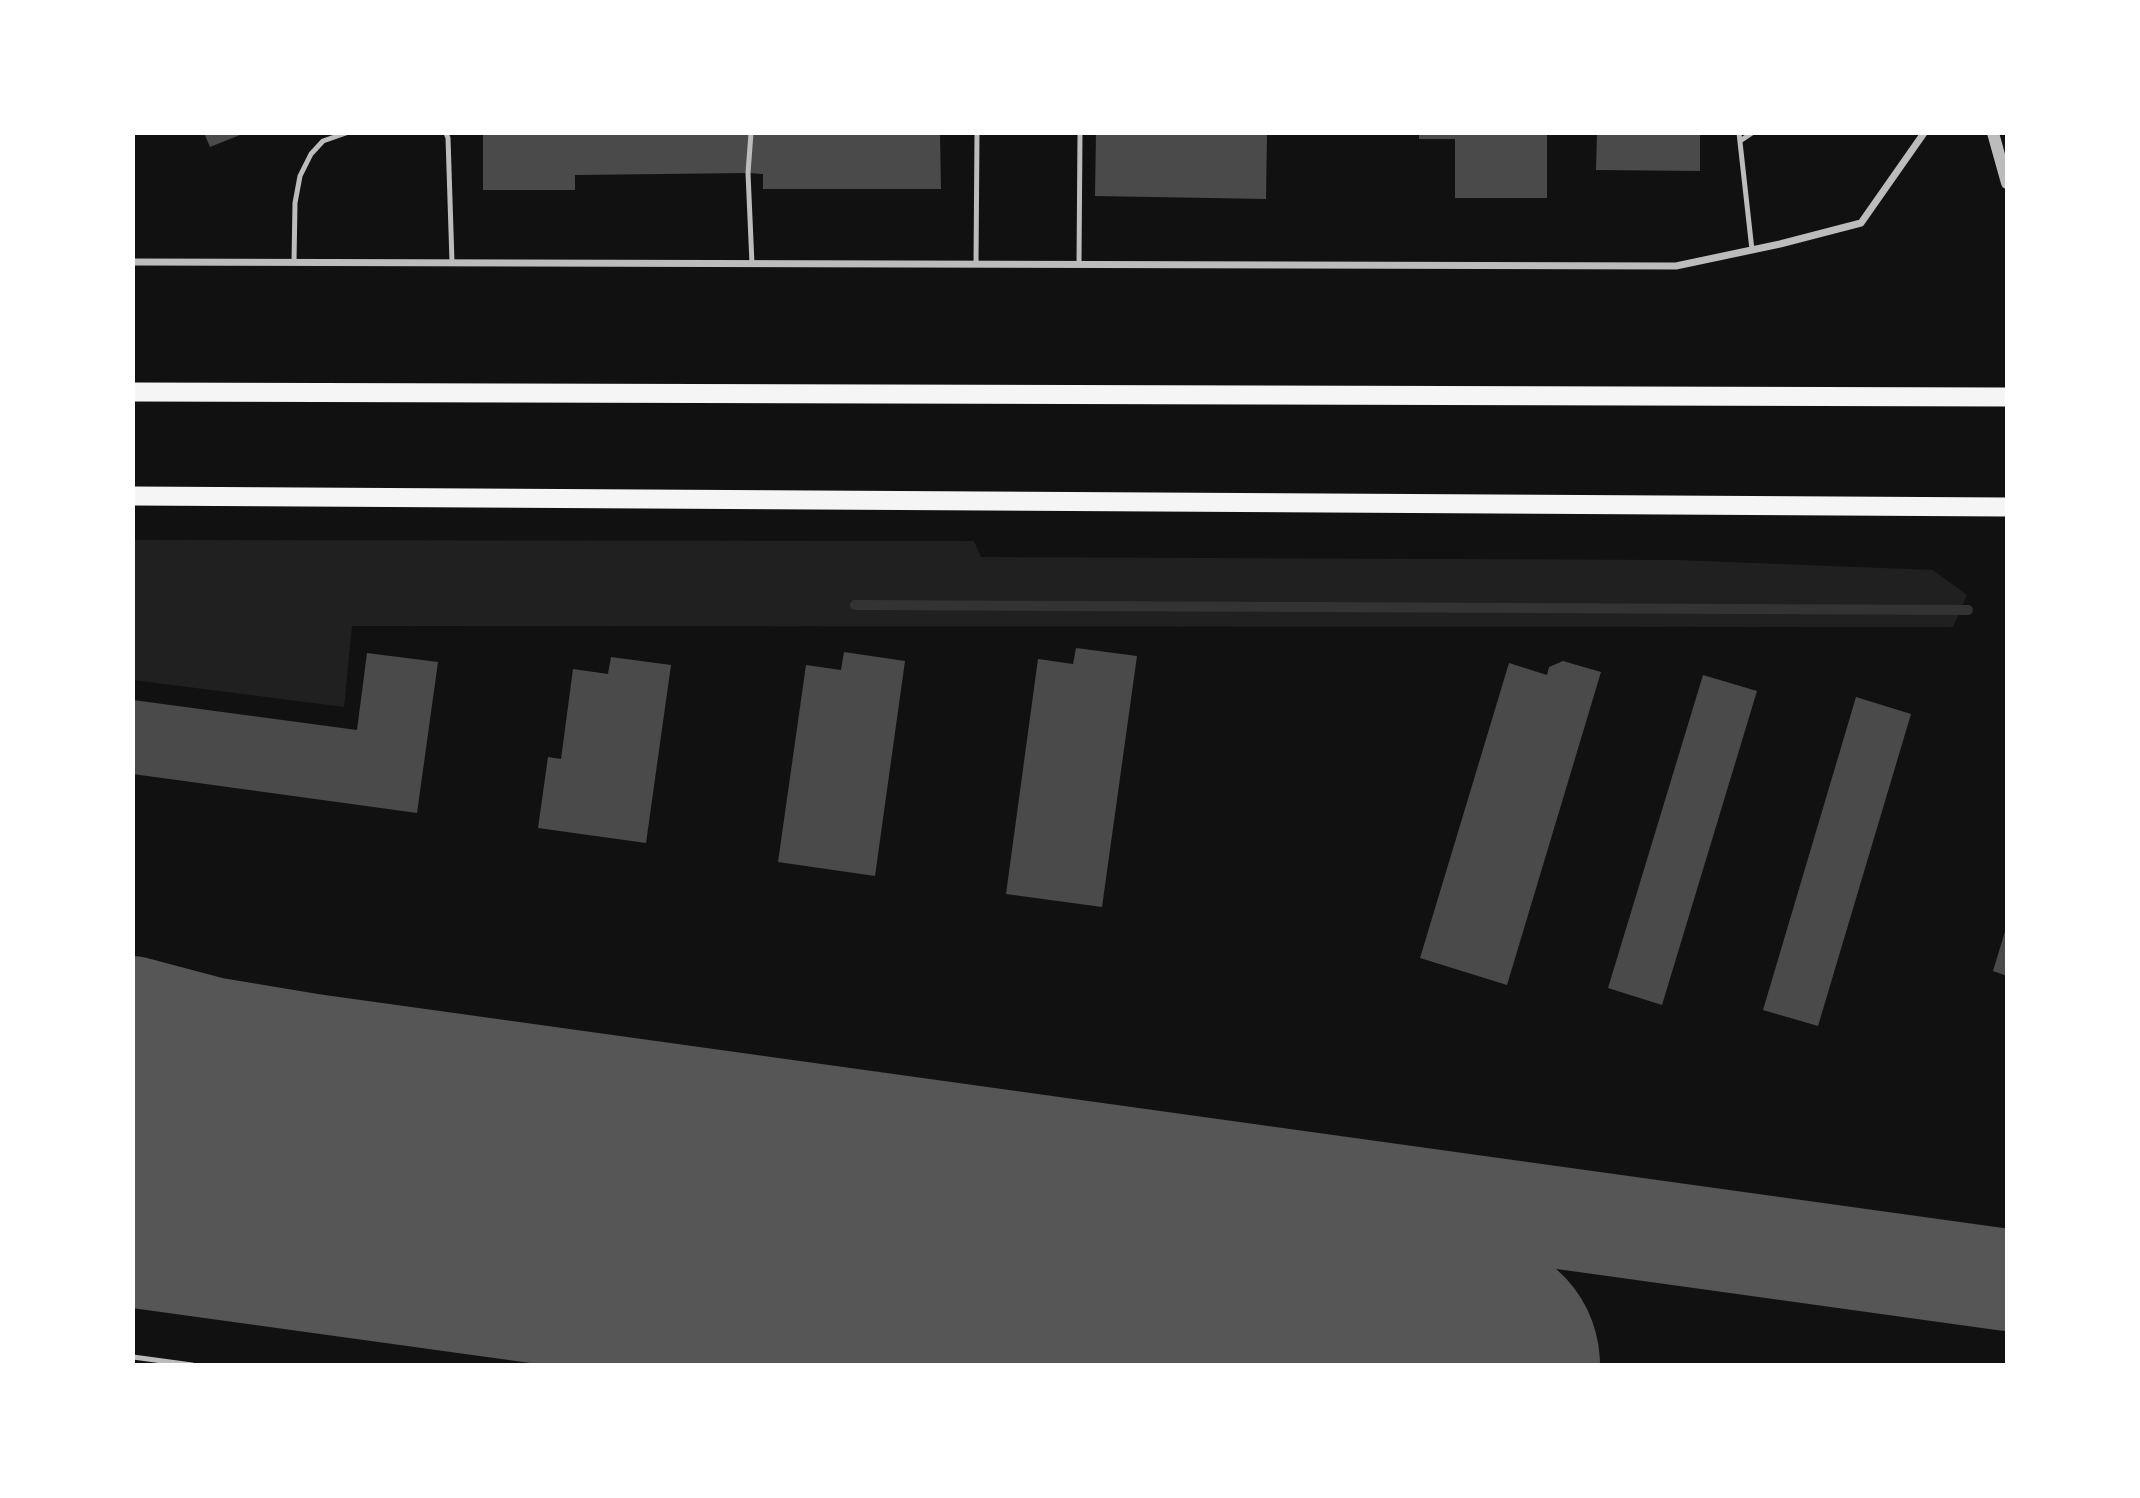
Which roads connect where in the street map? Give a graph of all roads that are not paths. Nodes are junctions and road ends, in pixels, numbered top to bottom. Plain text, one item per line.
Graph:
1 (346, 133) edge
2 (446, 133) edge
3 (751, 133) edge
4 (977, 133) edge
5 (1080, 133) edge
6 (1739, 133) edge
7 (1752, 133) edge
8 (1924, 133) edge
9 (1993, 133) edge
10 (1740, 141) junction
11 (2007, 183) edge
12 (1752, 250) junction
13 (133, 262) edge
14 (294, 262) junction
15 (452, 262) junction
16 (752, 264) junction
17 (975, 264) junction
18 (1079, 264) junction
19 (133, 392) edge
20 (2007, 397) edge
21 (133, 496) edge
22 (2007, 507) edge
23 (133, 1357) edge
24 (192, 1365) edge

1 - 14 lane
2 - 15 lane
3 - 16 lane
4 - 17 lane
5 - 18 lane
6 - 10 lane
7 - 10 lane
8 - 12 street
9 - 11 street
10 - 12 lane
12 - 18 street
13 - 14 street
14 - 15 street
15 - 16 street
16 - 17 street
17 - 18 street
19 - 20 highway
21 - 22 highway
23 - 24 lane

